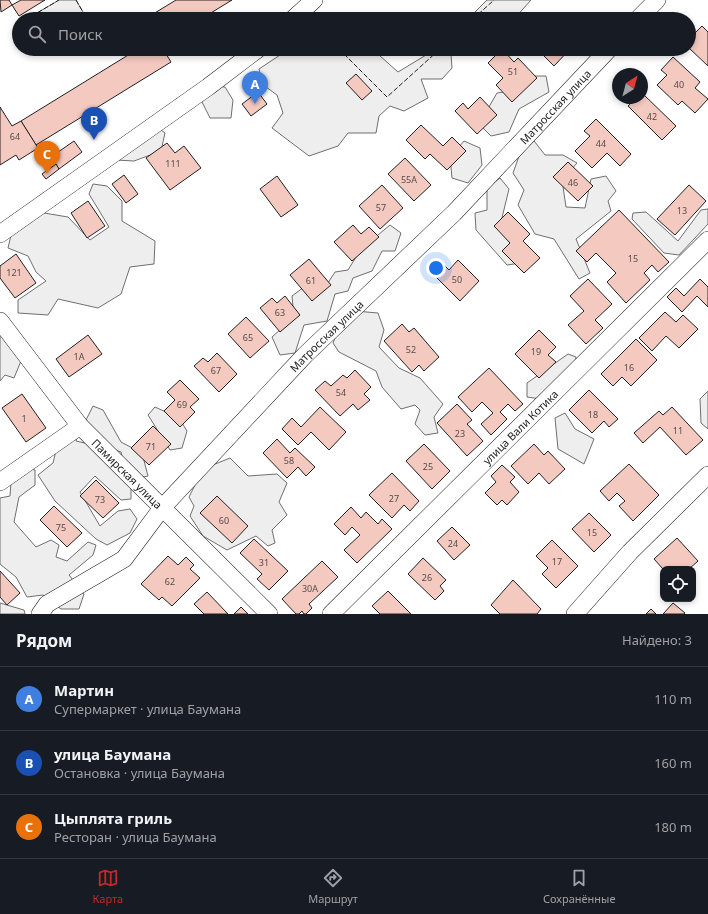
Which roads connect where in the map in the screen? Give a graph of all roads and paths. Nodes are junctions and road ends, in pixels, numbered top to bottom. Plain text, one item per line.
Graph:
1 (314, 0) edge
2 (657, 0) edge
3 (301, 12) edge
4 (645, 12) edge
5 (249, 56) edge
6 (602, 56) edge
7 (0, 234) edge
8 (708, 240) edge
9 (0, 321) edge
10 (80, 426) junction
11 (708, 475) edge
12 (0, 482) edge
13 (162, 508) junction
14 (40, 614) edge
15 (269, 614) edge
16 (331, 614) edge
17 (575, 614) edge

1 - 3 street
2 - 4 street
5 - 7 street
6 - 13 street, Матросская улица
8 - 16 street, улица Вали Котика
9 - 10 street, Памирская улица
10 - 12 street
10 - 13 street, Памирская улица
11 - 17 street
13 - 14 street, Матросская улица
13 - 15 street, Памирская улица

